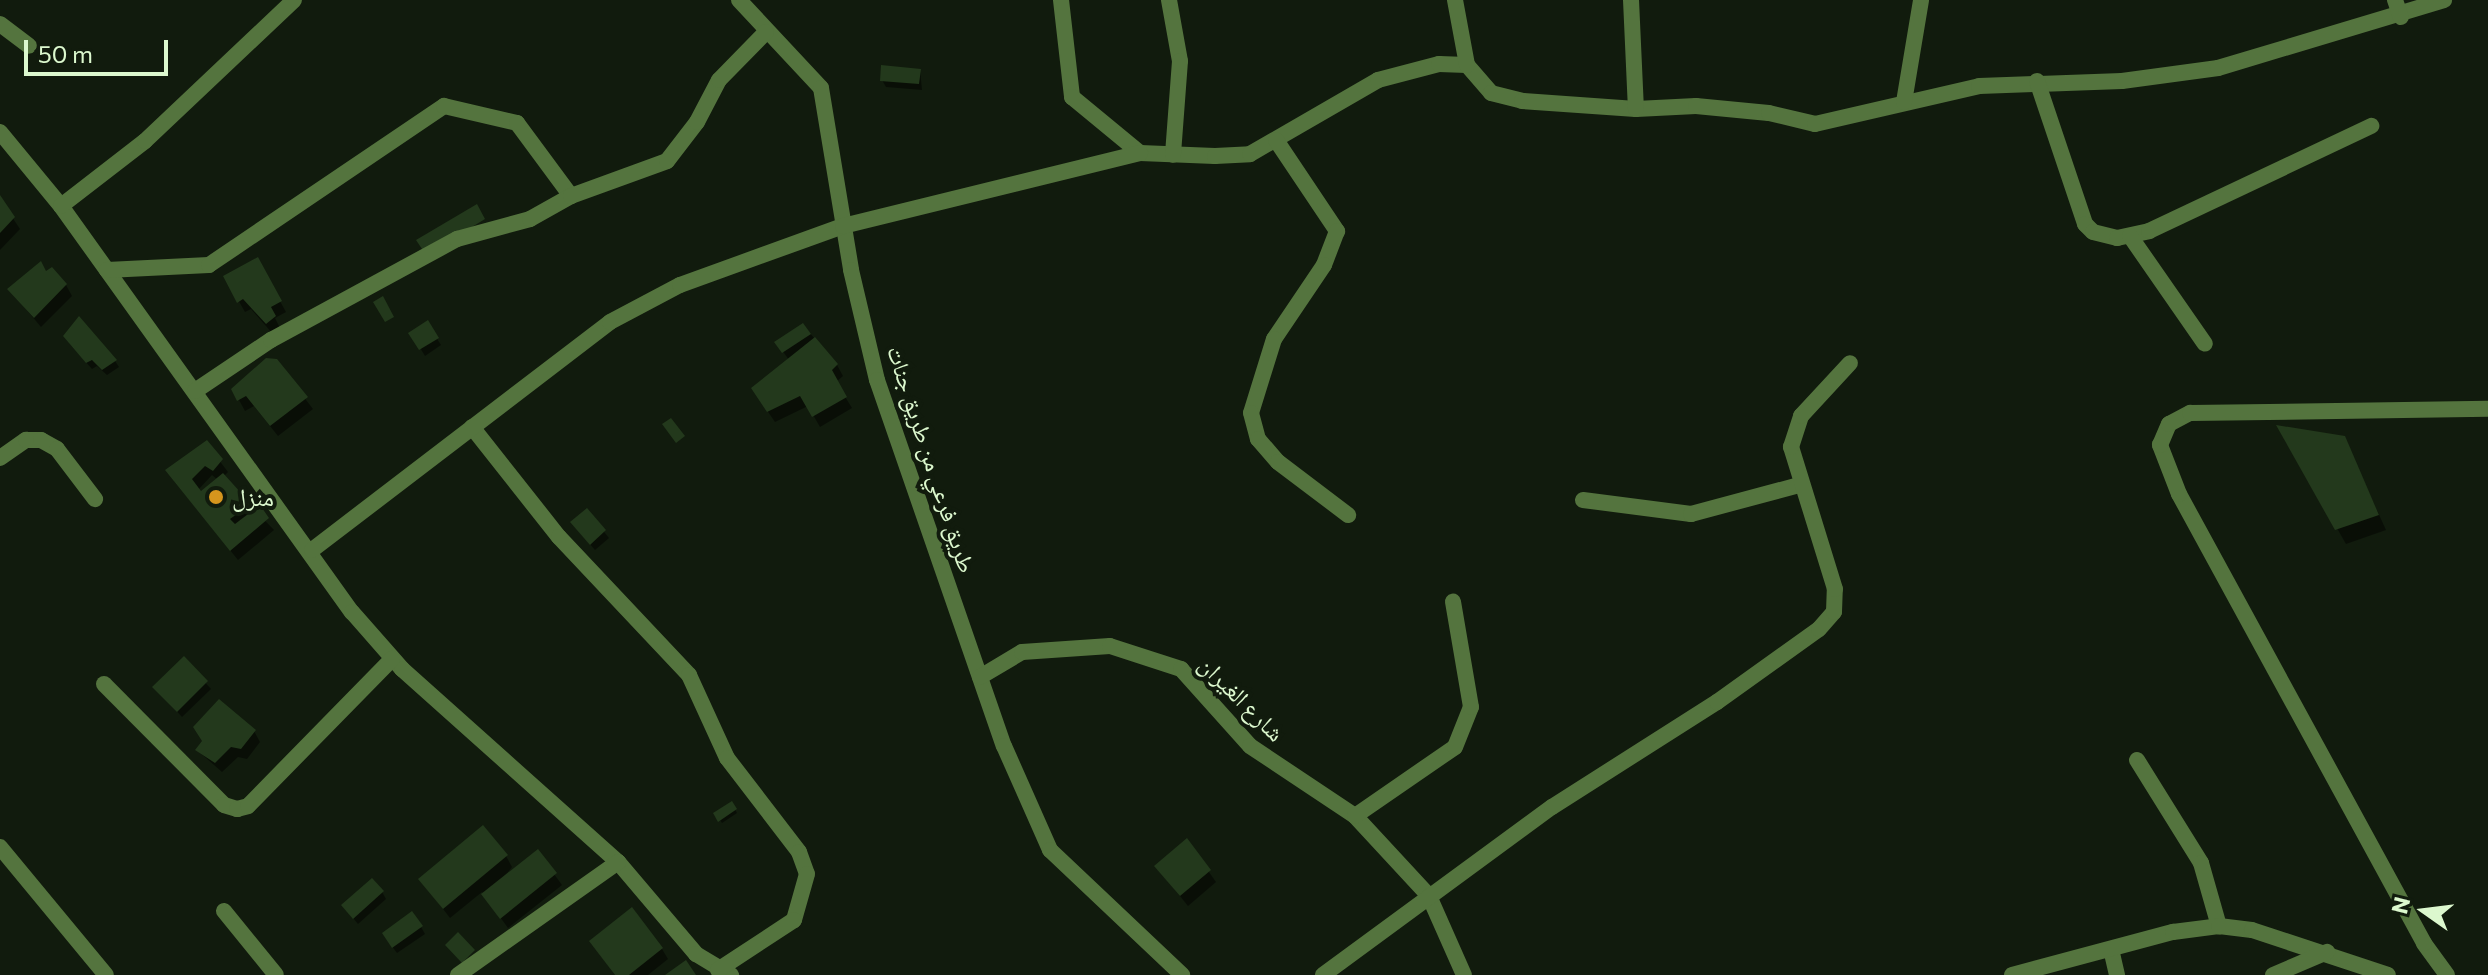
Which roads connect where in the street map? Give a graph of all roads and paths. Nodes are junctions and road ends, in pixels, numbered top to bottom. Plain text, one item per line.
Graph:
1 (294, 0) edge
2 (739, 0) edge
3 (1061, 0) edge
4 (1169, 0) edge
5 (1455, 0) edge
6 (1631, 0) edge
7 (1921, 0) edge
8 (2395, 0) edge
9 (2444, 0) edge
10 (2401, 17) junction
11 (0, 24) edge
12 (766, 32) junction
13 (29, 46) dead end
14 (1467, 65) junction
15 (2037, 81) junction
16 (1904, 102) junction
17 (1636, 109) junction
18 (2371, 126) dead end
19 (0, 132) edge
20 (1276, 140) junction
21 (1140, 153) junction
22 (1173, 155) junction
23 (571, 196) junction
24 (61, 206) junction
25 (843, 226) junction
26 (2130, 236) junction
27 (107, 270) junction
28 (2205, 344) dead end
29 (1850, 363) dead end
30 (195, 391) junction
31 (2488, 409) edge
32 (472, 427) junction
33 (0, 458) edge
34 (1799, 485) junction
35 (95, 499) dead end
36 (1583, 500) dead end
37 (1348, 515) dead end
38 (312, 550) junction
39 (1453, 602) dead end
40 (392, 659) junction
41 (980, 677) junction
42 (104, 684) dead end
43 (2137, 760) dead end
44 (1355, 816) junction
45 (0, 847) edge
46 (618, 862) junction
47 (1429, 896) junction
48 (224, 911) dead end
49 (2219, 926) junction
50 (2111, 949) junction
51 (2327, 952) junction
52 (724, 972) edge
53 (106, 975) edge
54 (276, 975) edge
55 (458, 975) edge
56 (1182, 975) edge
57 (1323, 975) edge
58 (1464, 975) edge
59 (2012, 975) edge
60 (2117, 975) edge
61 (2273, 975) edge
62 (2388, 975) edge
63 (2447, 975) edge

1 - 24 street
2 - 12 street, طريق فرعي من طريق جنات
3 - 21 street
4 - 22 street
5 - 14 street
6 - 17 street
7 - 16 street
8 - 10 street
9 - 10 street
10 - 15 street
11 - 13 street
12 - 23 street
12 - 25 street, طريق فرعي من طريق جنات
14 - 17 street
14 - 20 street
15 - 16 street
15 - 26 street
16 - 17 street
18 - 26 street
19 - 24 street
20 - 22 street
20 - 37 street
21 - 22 street
21 - 25 street
23 - 27 street
23 - 30 street
24 - 27 street
25 - 32 street
25 - 41 street, طريق فرعي من طريق جنات
26 - 28 street
27 - 30 street
29 - 34 street
30 - 38 street
31 - 63 street
32 - 38 street
32 - 52 street
33 - 35 street
34 - 36 street
34 - 47 street
38 - 40 street
39 - 44 street
40 - 42 street
40 - 46 street
41 - 44 street, شارع الغيران
41 - 56 street, طريق فرعي من طريق جنات
43 - 49 street
44 - 47 street, شارع الغيران
45 - 53 street
46 - 52 street
46 - 55 street
47 - 57 street
47 - 58 street, شارع الغيران
48 - 54 street
49 - 50 street
49 - 51 street
50 - 59 street
50 - 60 street
51 - 61 street
51 - 62 street

